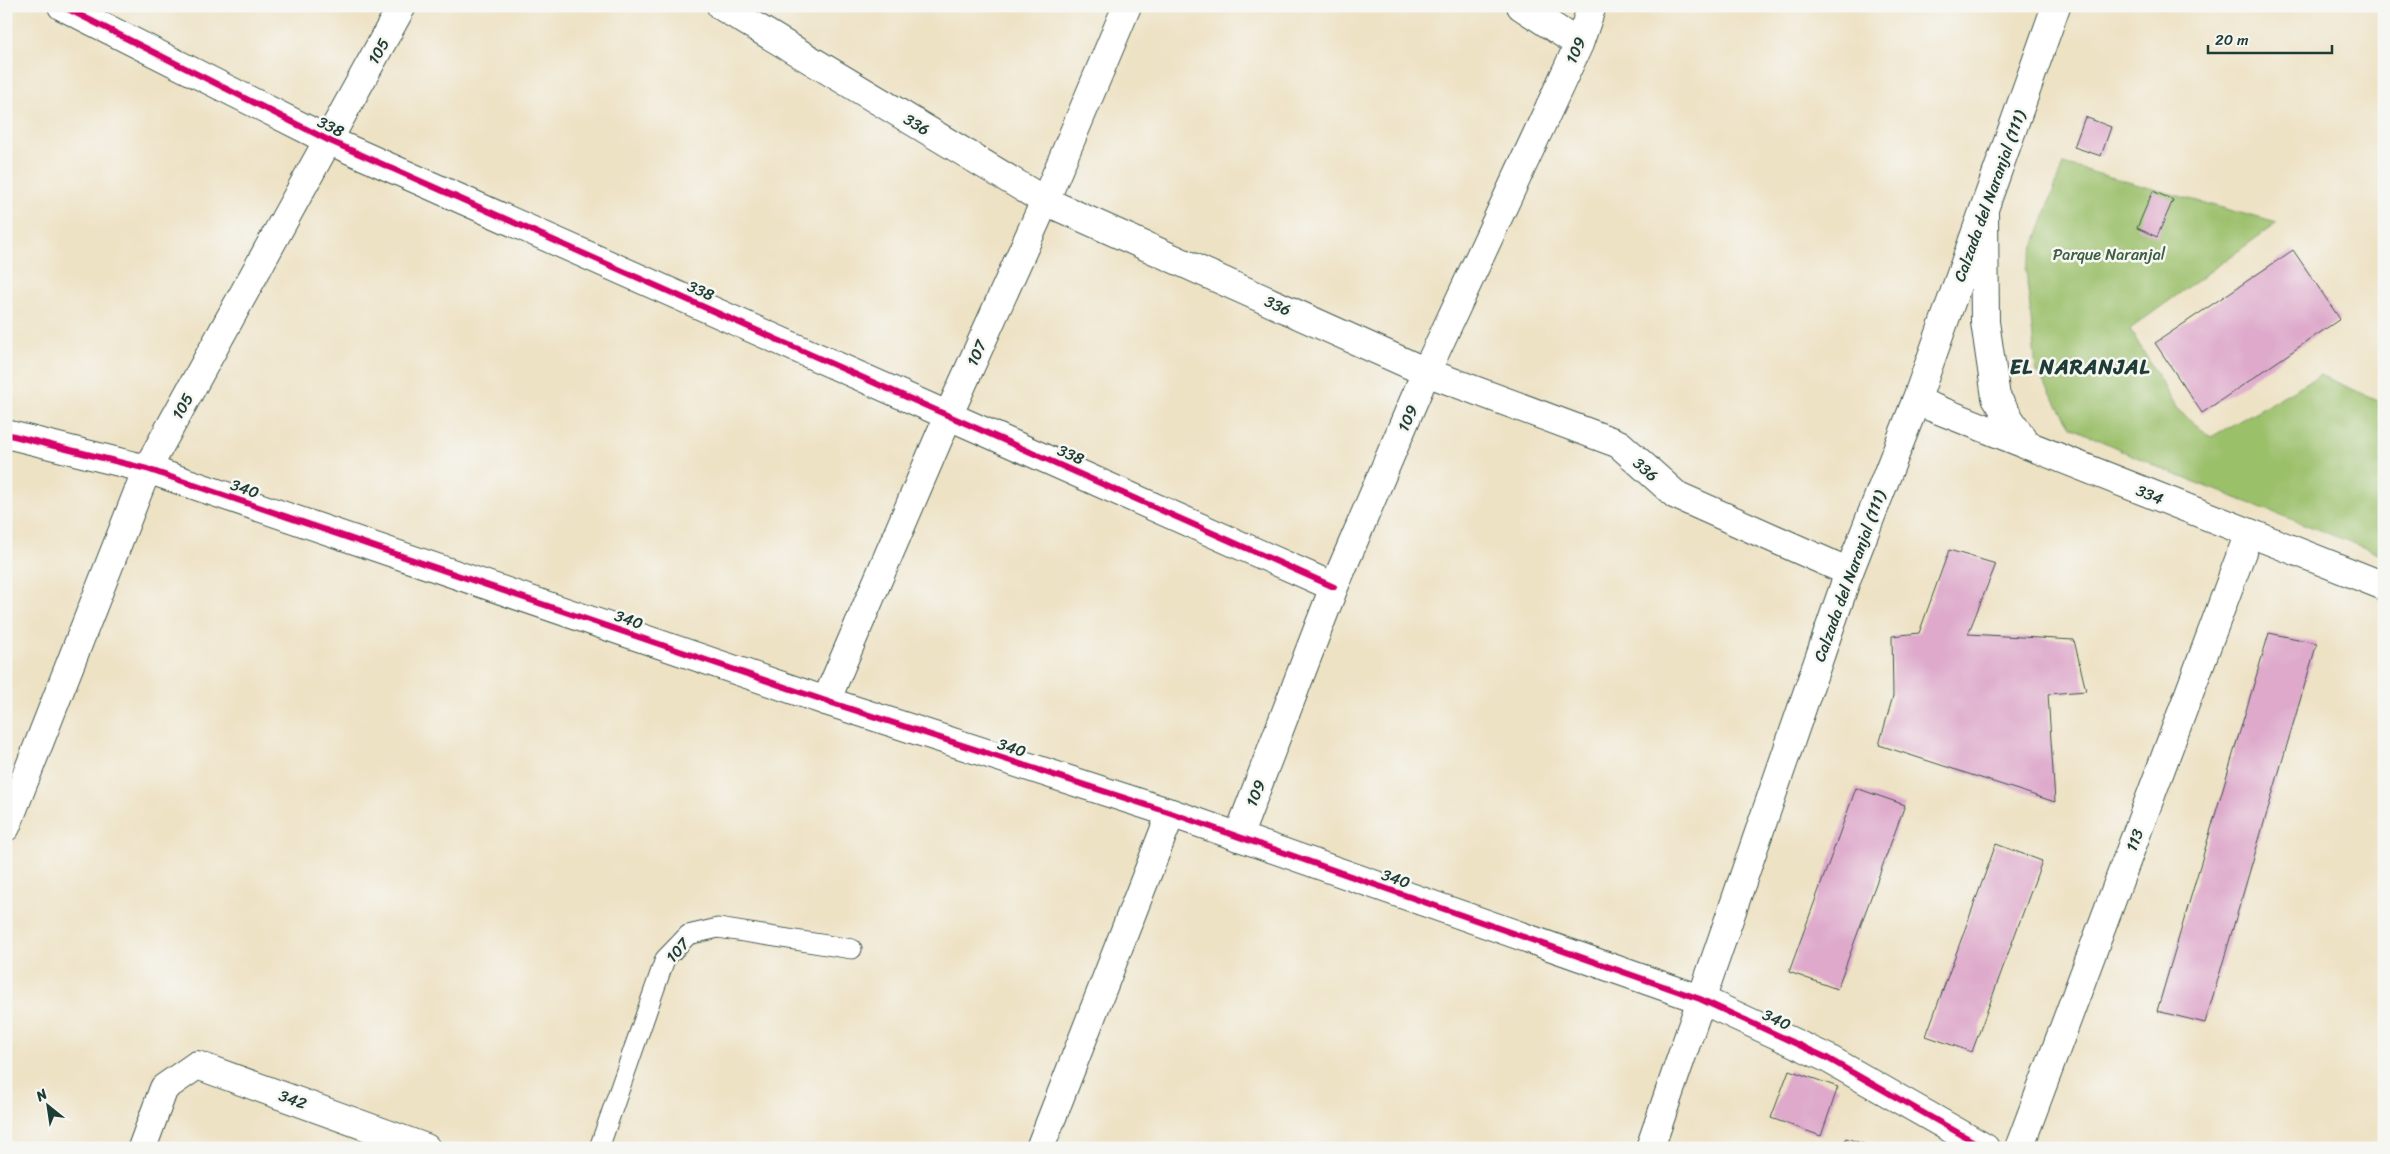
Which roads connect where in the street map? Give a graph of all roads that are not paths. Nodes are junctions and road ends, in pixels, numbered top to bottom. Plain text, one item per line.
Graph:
1 (62, 6) edge
2 (402, 6) edge
3 (721, 6) edge
4 (1127, 6) edge
5 (1521, 6) edge
6 (1592, 6) edge
7 (2056, 6) edge
8 (1579, 44) junction
9 (328, 140) junction
10 (1045, 201) junction
11 (1984, 210) junction
12 (1426, 372) junction
13 (1916, 401) junction
14 (948, 414) junction
15 (6, 434) edge
16 (2026, 445) junction
17 (147, 469) junction
18 (2249, 533) junction
19 (1849, 572) junction
20 (2384, 586) edge
21 (1334, 587) junction
22 (826, 701) junction
23 (1171, 813) junction
24 (6, 827) edge
25 (1238, 837) junction
26 (852, 949) dead end
27 (1700, 999) junction
28 (142, 1148) edge
29 (426, 1148) edge
30 (599, 1148) edge
31 (1040, 1148) edge
32 (1650, 1148) edge
33 (1986, 1148) edge
34 (2019, 1148) edge

1 - 9 street, 338
2 - 9 street, 105
3 - 10 street, 336
4 - 10 street, 107
5 - 8 street
6 - 8 street, 109
7 - 11 street, Calzada del Naranjal (111)
8 - 12 street, 109
9 - 14 street, 338
9 - 17 street, 105
10 - 12 street, 336
10 - 14 street, 107
11 - 13 street, Calzada del Naranjal (111)
11 - 16 street
12 - 19 street, 336
12 - 21 street, 109
13 - 16 street, 334
13 - 19 street, Calzada del Naranjal (111)
14 - 21 street, 338
14 - 22 street, 107
15 - 17 street, 340
16 - 18 street, 334
17 - 22 street, 340
17 - 24 street, 105
18 - 20 street, 334
18 - 34 street, 113
19 - 27 street, Calzada del Naranjal (111)
21 - 25 street, 109
22 - 23 street, 340
23 - 25 street, 340
23 - 31 street
25 - 27 street, 340
26 - 30 lane, 107
27 - 32 street, Calzada del Naranjal (111)
27 - 33 street, 340
28 - 29 street, 342

